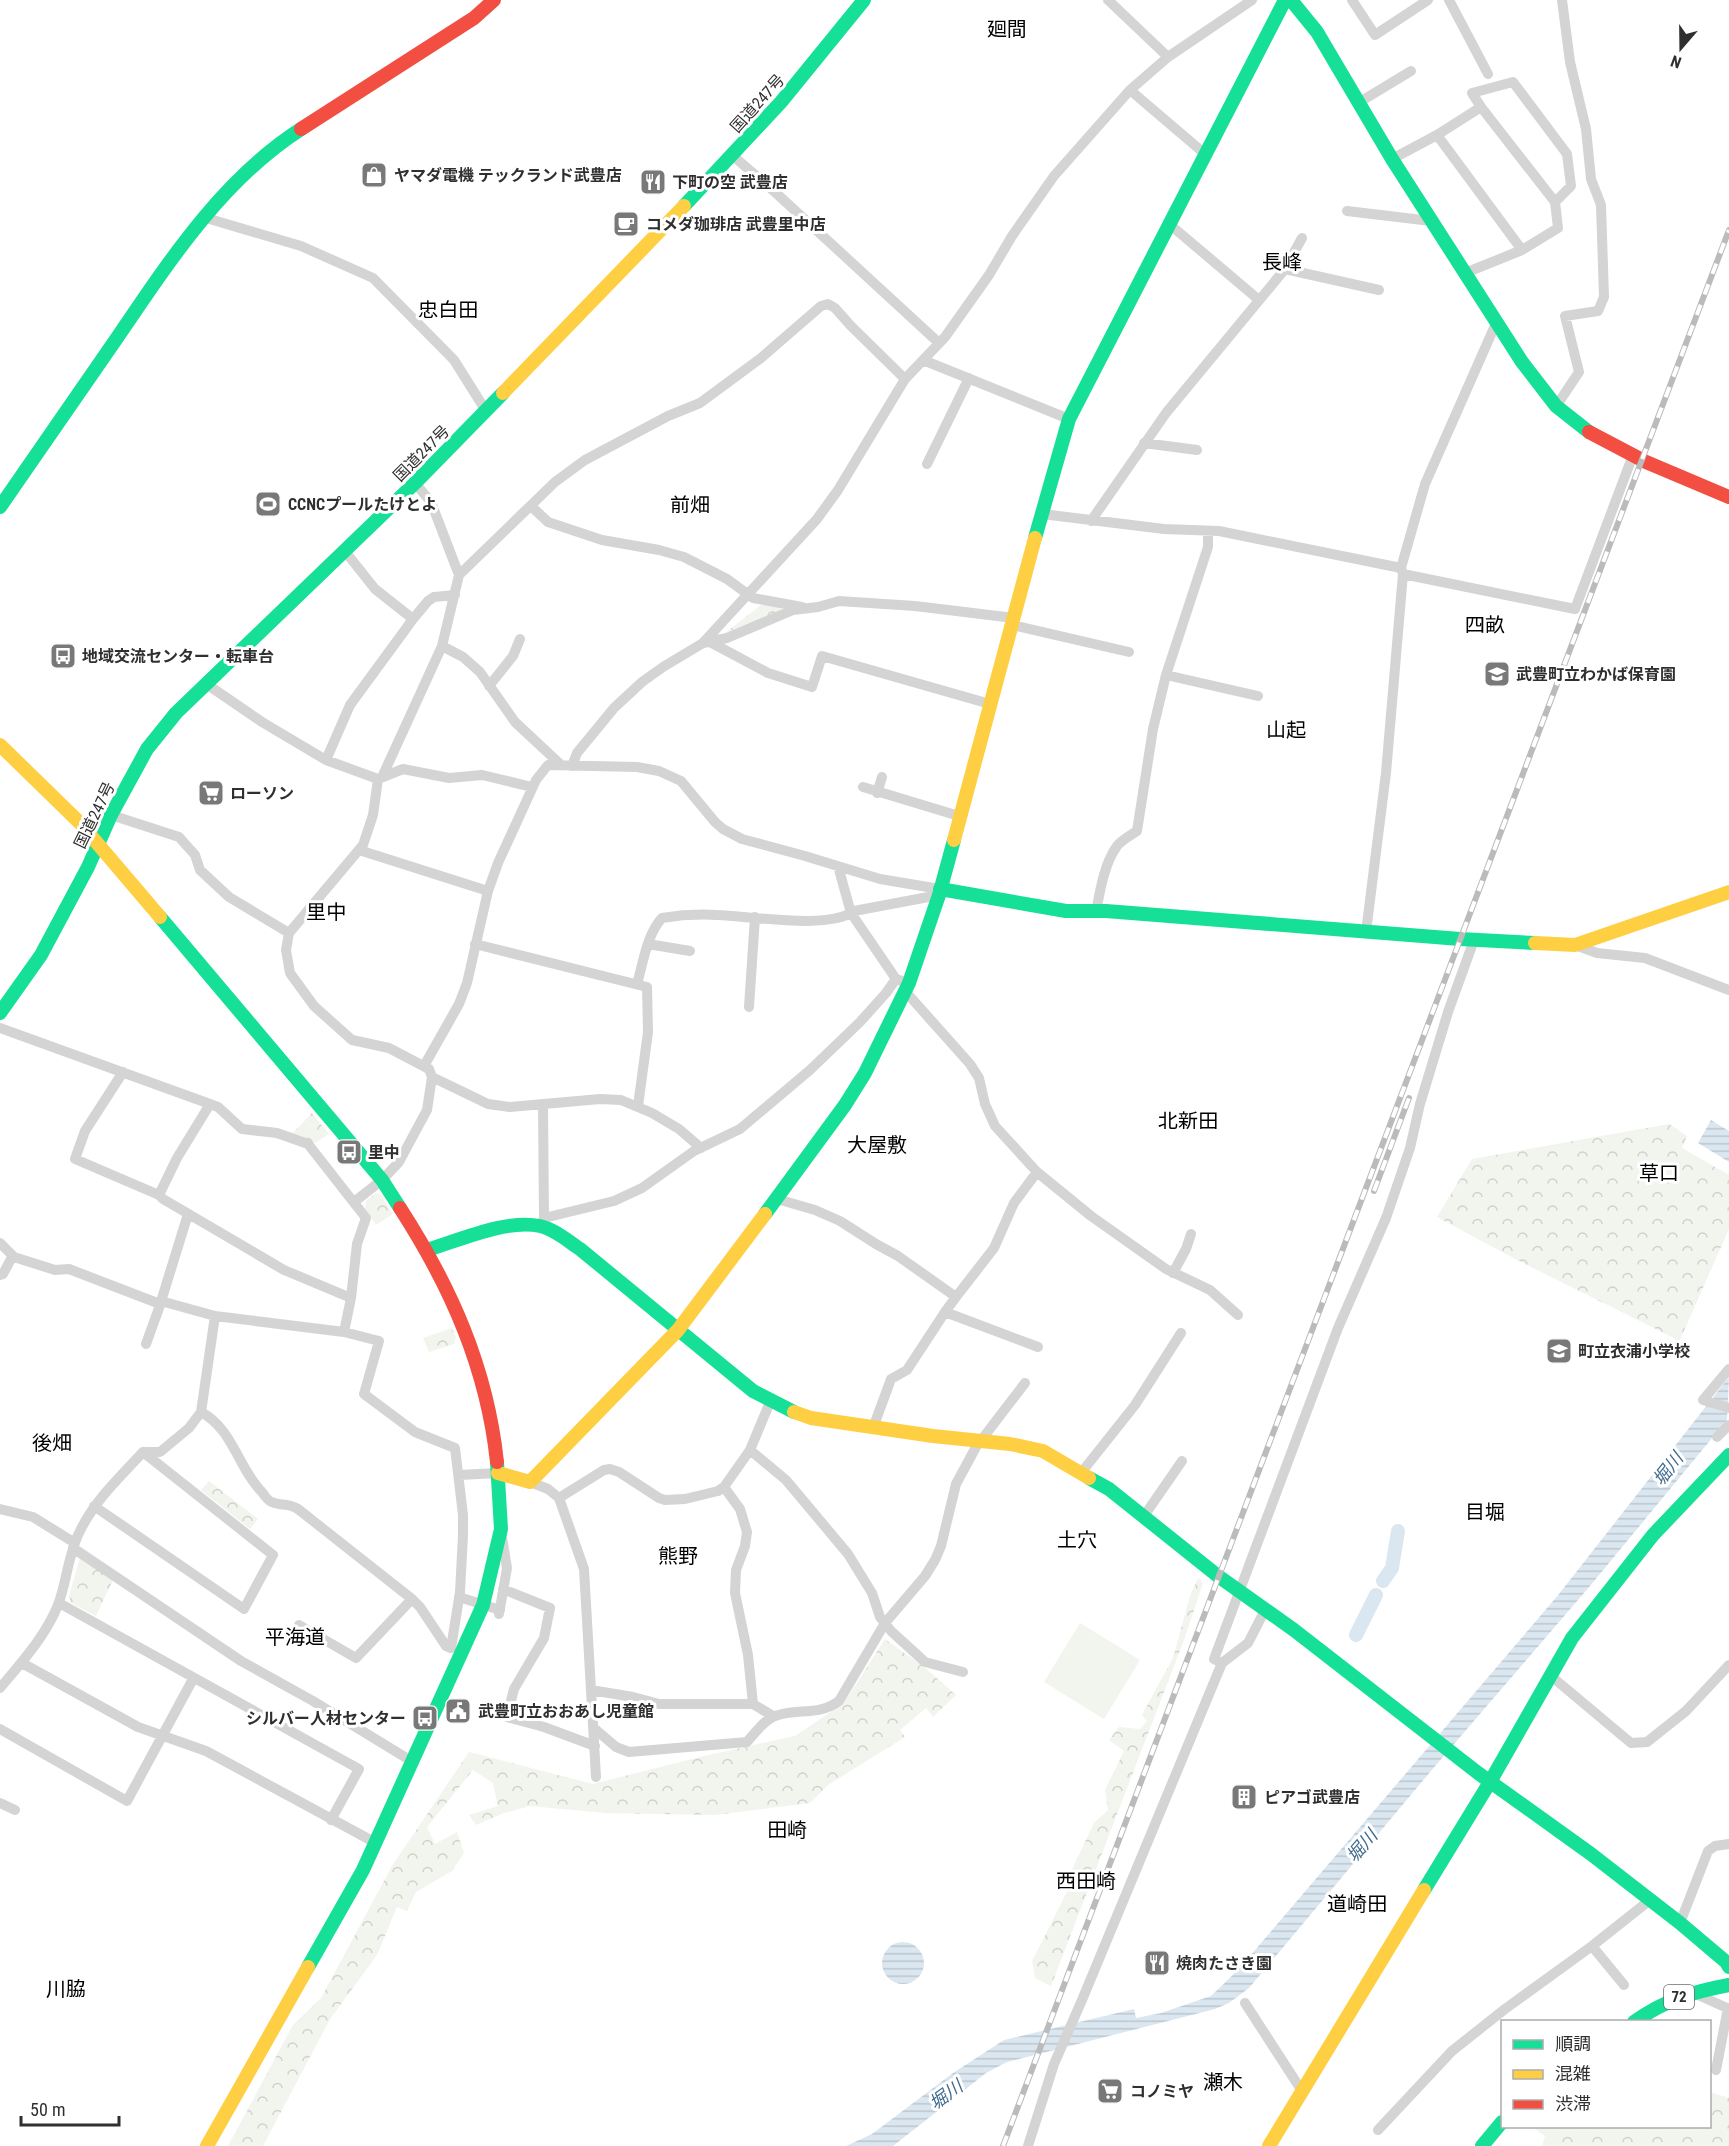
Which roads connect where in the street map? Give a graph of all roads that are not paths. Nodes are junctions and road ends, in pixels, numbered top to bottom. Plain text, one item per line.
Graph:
1 (494, 0) edge
2 (864, 0) edge
3 (1108, 0) edge
4 (1252, 0) edge
5 (1285, 0) edge
6 (1291, 0) edge
7 (1352, 0) edge
8 (1428, 0) edge
9 (1449, 0) edge
10 (1562, 0) edge
11 (1168, 57) junction
12 (1411, 71) dead end
13 (1488, 74) dead end
14 (1130, 90) junction
15 (1358, 103) junction
16 (1481, 107) junction
17 (1437, 135) junction
18 (1205, 154) junction
19 (732, 155) junction
20 (1392, 159) junction
21 (1556, 202) junction
22 (1347, 211) dead end
23 (203, 217) junction
24 (1431, 221) junction
25 (1168, 224) junction
26 (1302, 238) dead end
27 (1521, 250) junction
28 (1285, 269) junction
29 (1465, 273) junction
30 (1379, 290) dead end
31 (1259, 300) junction
32 (1497, 321) junction
33 (939, 343) junction
34 (923, 360) junction
35 (969, 378) junction
36 (905, 379) junction
37 (1557, 405) junction
38 (486, 411) junction
39 (1069, 419) junction
40 (1144, 442) junction
41 (1197, 450) dead end
42 (1632, 455) junction
43 (927, 464) dead end
44 (415, 483) junction
45 (1729, 497) edge
46 (531, 506) junction
47 (0, 507) edge
48 (1042, 514) junction
49 (1091, 520) junction
50 (1208, 531) junction
51 (344, 550) junction
52 (1402, 571) junction
53 (459, 575) junction
54 (455, 595) junction
55 (749, 595) junction
56 (807, 609) junction
57 (413, 619) junction
58 (1013, 621) junction
59 (520, 639) dead end
60 (707, 642) junction
61 (442, 646) junction
62 (1129, 652) dead end
63 (1166, 675) junction
64 (205, 683) junction
65 (489, 686) junction
66 (1258, 696) dead end
67 (990, 704) junction
68 (0, 745) edge
69 (326, 760) junction
70 (567, 765) junction
71 (381, 777) junction
72 (882, 777) dead end
73 (532, 787) junction
74 (863, 787) dead end
75 (877, 793) junction
76 (111, 815) junction
77 (959, 816) junction
78 (98, 844) junction
79 (359, 850) junction
80 (838, 866) junction
81 (488, 891) junction
82 (939, 892) junction
83 (1729, 892) edge
84 (1096, 912) junction
85 (851, 913) junction
86 (755, 917) junction
87 (1366, 932) junction
88 (288, 933) junction
89 (1474, 940) junction
90 (475, 944) junction
91 (648, 944) junction
92 (1575, 945) junction
93 (690, 951) dead end
94 (637, 984) junction
95 (903, 984) junction
96 (1729, 990) edge
97 (749, 1007) dead end
98 (0, 1013) edge
99 (0, 1028) edge
100 (424, 1066) junction
101 (123, 1072) junction
102 (432, 1077) junction
103 (210, 1104) junction
104 (543, 1105) junction
105 (638, 1106) junction
106 (701, 1148) junction
107 (1037, 1172) junction
108 (382, 1180) junction
109 (159, 1195) junction
110 (777, 1199) junction
111 (354, 1202) junction
112 (188, 1214) junction
113 (542, 1222) junction
114 (1191, 1234) dead end
115 (0, 1242) edge
116 (427, 1250) junction
117 (14, 1257) junction
118 (1173, 1273) junction
119 (0, 1275) edge
120 (956, 1297) junction
121 (351, 1298) junction
122 (160, 1303) junction
123 (945, 1311) junction
124 (1238, 1315) dead end
125 (215, 1316) junction
126 (678, 1330) junction
127 (344, 1332) junction
128 (1181, 1333) dead end
129 (146, 1344) dead end
130 (1038, 1347) dead end
131 (1729, 1369) edge
132 (1025, 1383) dead end
133 (770, 1402) junction
134 (1729, 1408) edge
135 (201, 1412) junction
136 (1729, 1425) edge
137 (873, 1428) junction
138 (1717, 1437) dead end
139 (980, 1441) junction
140 (750, 1450) junction
141 (143, 1452) junction
142 (1729, 1455) edge
143 (1182, 1461) dead end
144 (498, 1473) junction
145 (1081, 1473) junction
146 (459, 1475) junction
147 (530, 1482) junction
148 (724, 1487) junction
149 (559, 1498) junction
150 (94, 1506) junction
151 (0, 1509) edge
152 (1144, 1516) junction
153 (501, 1529) junction
154 (74, 1545) junction
155 (503, 1589) junction
156 (1239, 1590) junction
157 (459, 1597) junction
158 (412, 1599) junction
159 (58, 1603) junction
160 (483, 1605) junction
161 (1266, 1610) junction
162 (885, 1623) junction
163 (299, 1625) dead end
164 (22, 1663) junction
165 (1222, 1663) junction
166 (1729, 1665) edge
167 (963, 1672) dead end
168 (1551, 1676) junction
169 (193, 1678) junction
170 (0, 1688) edge
171 (591, 1690) junction
172 (753, 1704) junction
173 (773, 1716) junction
174 (0, 1729) edge
175 (595, 1729) junction
176 (163, 1736) junction
177 (595, 1746) junction
178 (412, 1762) junction
179 (596, 1777) dead end
180 (1490, 1782) junction
181 (0, 1803) edge
182 (15, 1810) dead end
183 (331, 1820) junction
184 (376, 1844) junction
185 (1729, 1844) edge
186 (1650, 1900) junction
187 (1680, 1923) junction
188 (1592, 1946) junction
189 (1729, 1967) edge
190 (1624, 1985) dead end
191 (1729, 1985) edge
192 (1692, 1992) junction
193 (1245, 2003) dead end
194 (1729, 2008) edge
195 (1637, 2020) edge
196 (1716, 2070) dead end
197 (1302, 2091) junction
198 (1501, 2124) edge
199 (1378, 2130) dead end
200 (1270, 2145) edge
201 (207, 2146) edge
202 (1028, 2146) edge
203 (1482, 2146) edge

1 - 23 main road
2 - 19 main road, 国道247号
3 - 11 street
4 - 11 street
5 - 18 main road
6 - 15 main road
7 - 8 street
9 - 13 street
10 - 37 street
11 - 14 street
12 - 15 street
14 - 18 street
14 - 33 street
15 - 20 main road
16 - 17 street
16 - 21 street
16 - 21 street
17 - 20 street
17 - 27 street
18 - 25 main road
19 - 33 street
19 - 38 main road, 国道247号
20 - 24 main road
21 - 27 street
22 - 24 street
23 - 38 street
23 - 47 main road
24 - 29 main road
25 - 31 street
25 - 39 main road
26 - 28 street
27 - 29 street
28 - 30 street
28 - 31 street
29 - 32 main road
31 - 40 street
32 - 37 main road
32 - 52 street
33 - 34 street
34 - 35 street
34 - 36 street
35 - 39 street
35 - 43 street
36 - 46 street
36 - 55 street
37 - 42 main road
38 - 44 main road, 国道247号
39 - 48 main road
40 - 41 street
40 - 49 street
42 - 45 main road
42 - 52 street
44 - 51 main road, 国道247号
44 - 53 street
46 - 53 street
46 - 55 street
48 - 49 street
48 - 58 main road
49 - 50 street
50 - 52 street
50 - 63 street
51 - 57 street
51 - 64 main road, 国道247号
52 - 87 street
53 - 54 street
54 - 57 street
54 - 61 street
55 - 56 street
55 - 60 street
56 - 58 street
56 - 60 street
57 - 69 street
58 - 62 street
58 - 67 main road
59 - 65 street
60 - 67 street
60 - 70 street
61 - 65 street
61 - 71 street
63 - 66 street
63 - 84 street
64 - 69 street
64 - 76 main road, 国道247号
65 - 70 street
67 - 77 main road
68 - 78 main road
69 - 71 street
70 - 73 street
70 - 80 street
71 - 73 street
71 - 79 street
72 - 75 street
73 - 81 street
74 - 75 street
75 - 77 street
76 - 78 main road, 国道247号
76 - 88 street
77 - 82 main road
78 - 98 main road, 国道247号
78 - 108 main road
79 - 81 street
79 - 88 street
80 - 82 street
80 - 85 street
81 - 90 street
82 - 84 main road
82 - 85 street
82 - 95 main road
83 - 92 main road
84 - 87 main road
85 - 86 street
85 - 95 street
86 - 91 street
86 - 97 street
87 - 89 main road
88 - 100 street
89 - 92 main road
89 - 156 street
90 - 94 street
90 - 100 street
91 - 93 street
91 - 94 street
92 - 96 street
94 - 105 street
95 - 106 street
95 - 107 street
95 - 110 main road
99 - 101 street
100 - 102 street
101 - 103 street
101 - 109 street
102 - 104 street
102 - 108 street
103 - 109 street
103 - 111 street
104 - 105 street
104 - 113 street
105 - 106 street
106 - 113 street
107 - 118 street
107 - 120 street
108 - 111 street
108 - 116 main road
109 - 112 street
110 - 120 street
110 - 126 main road
111 - 121 street
112 - 121 street
112 - 122 street
113 - 116 main road
113 - 126 main road
114 - 118 street
115 - 117 street
116 - 144 main road
117 - 119 street
117 - 122 street
118 - 124 street
120 - 123 street
121 - 127 street
122 - 125 street
122 - 129 street
123 - 130 street
123 - 137 street
125 - 127 street
125 - 135 street
126 - 133 main road
126 - 147 main road
127 - 146 street
128 - 145 street
131 - 134 street
132 - 139 street
133 - 137 main road
133 - 140 street
135 - 141 street
135 - 158 street
136 - 138 street
137 - 139 main road
139 - 145 main road
139 - 162 street
140 - 148 street
140 - 162 street
141 - 150 street
141 - 150 street
142 - 168 main road
143 - 152 street
144 - 146 street
144 - 147 main road
144 - 153 main road
145 - 152 main road
146 - 157 street
147 - 149 street
148 - 149 street
148 - 172 street
149 - 171 street
150 - 154 street
151 - 154 street
152 - 156 main road
153 - 155 street
153 - 160 main road
154 - 159 street
154 - 178 street
155 - 160 street
155 - 177 street
156 - 161 main road
156 - 165 street
157 - 158 street
157 - 160 street
158 - 163 street
159 - 164 street
159 - 169 street
160 - 178 main road
161 - 165 street
161 - 180 main road
162 - 167 street
162 - 173 street
164 - 170 street
164 - 176 street
165 - 202 street
166 - 168 street
168 - 180 main road
169 - 176 street
169 - 183 street
171 - 172 street
171 - 175 street
172 - 173 street
173 - 175 street
174 - 176 street
175 - 177 street
176 - 183 street
177 - 179 street
178 - 184 main road
180 - 186 main road
180 - 197 main road
181 - 182 street
183 - 184 street
184 - 201 main road
185 - 187 street
186 - 187 main road
186 - 188 street
187 - 189 main road
188 - 190 street
188 - 199 street
191 - 192 main road, 72
192 - 194 street
192 - 195 main road, 72
193 - 197 street
194 - 196 street
197 - 200 main road
198 - 203 main road

